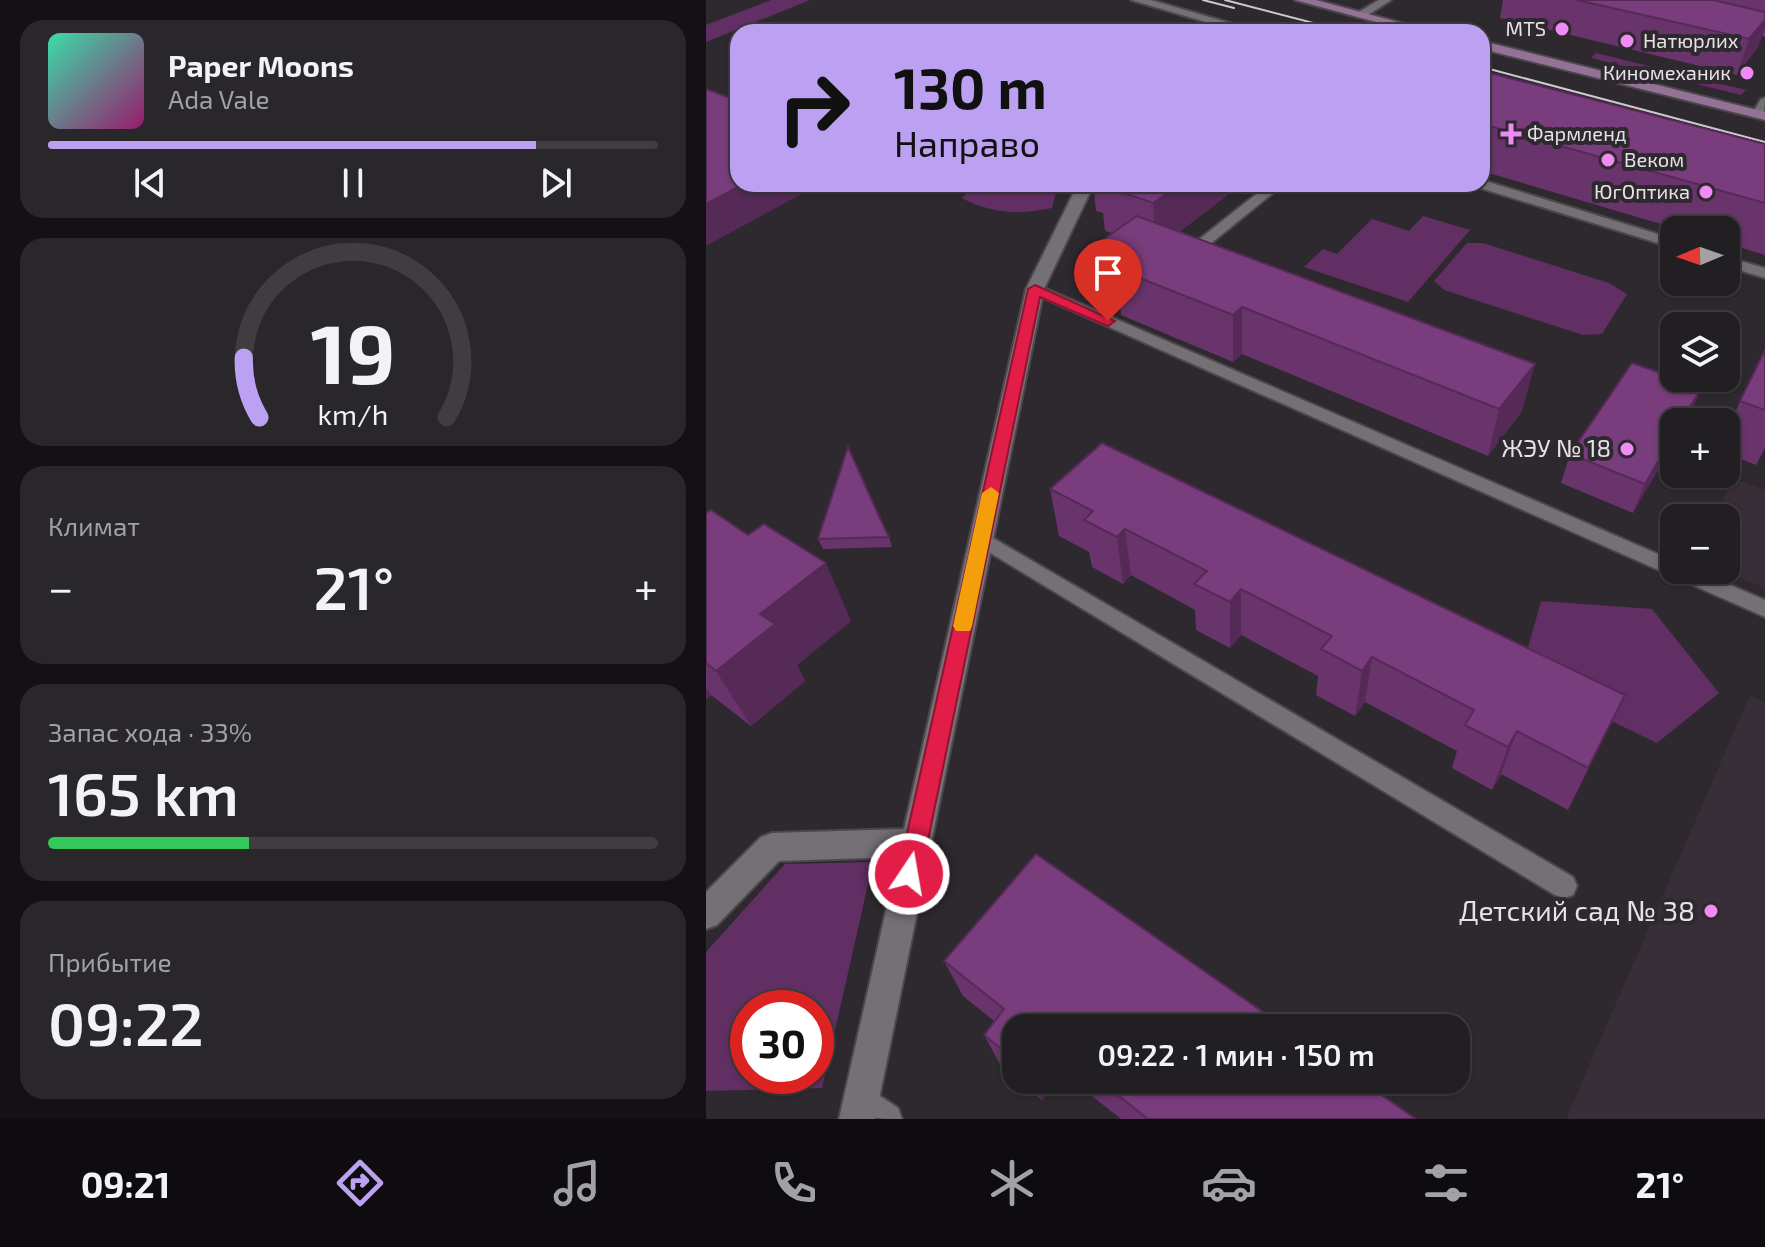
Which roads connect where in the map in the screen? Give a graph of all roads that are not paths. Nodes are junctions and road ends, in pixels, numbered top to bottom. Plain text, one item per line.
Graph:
1 (1137, 0) edge
2 (1301, 0) edge
3 (1386, 0) edge
4 (1361, 15) junction
5 (1220, 24) edge
6 (1397, 24) edge
7 (1490, 47) edge
8 (1763, 111) edge
9 (1490, 186) edge
10 (1082, 192) edge
11 (1267, 192) edge
12 (1660, 240) edge
13 (1181, 261) edge
14 (1740, 265) edge
15 (1765, 273) edge
16 (1035, 289) junction
17 (981, 538) junction
18 (1660, 563) edge
19 (1707, 584) edge
20 (1765, 609) edge
21 (916, 843) junction
22 (1564, 886) dead end
23 (706, 914) edge
24 (869, 1112) edge

1 - 5 street
2 - 4 main road
3 - 4 lane
4 - 6 main road
7 - 8 main road
9 - 12 lane
10 - 16 street
11 - 13 lane
14 - 15 lane
16 - 17 street
16 - 18 lane
17 - 21 street
17 - 22 lane
19 - 20 lane
21 - 23 street
21 - 24 street

